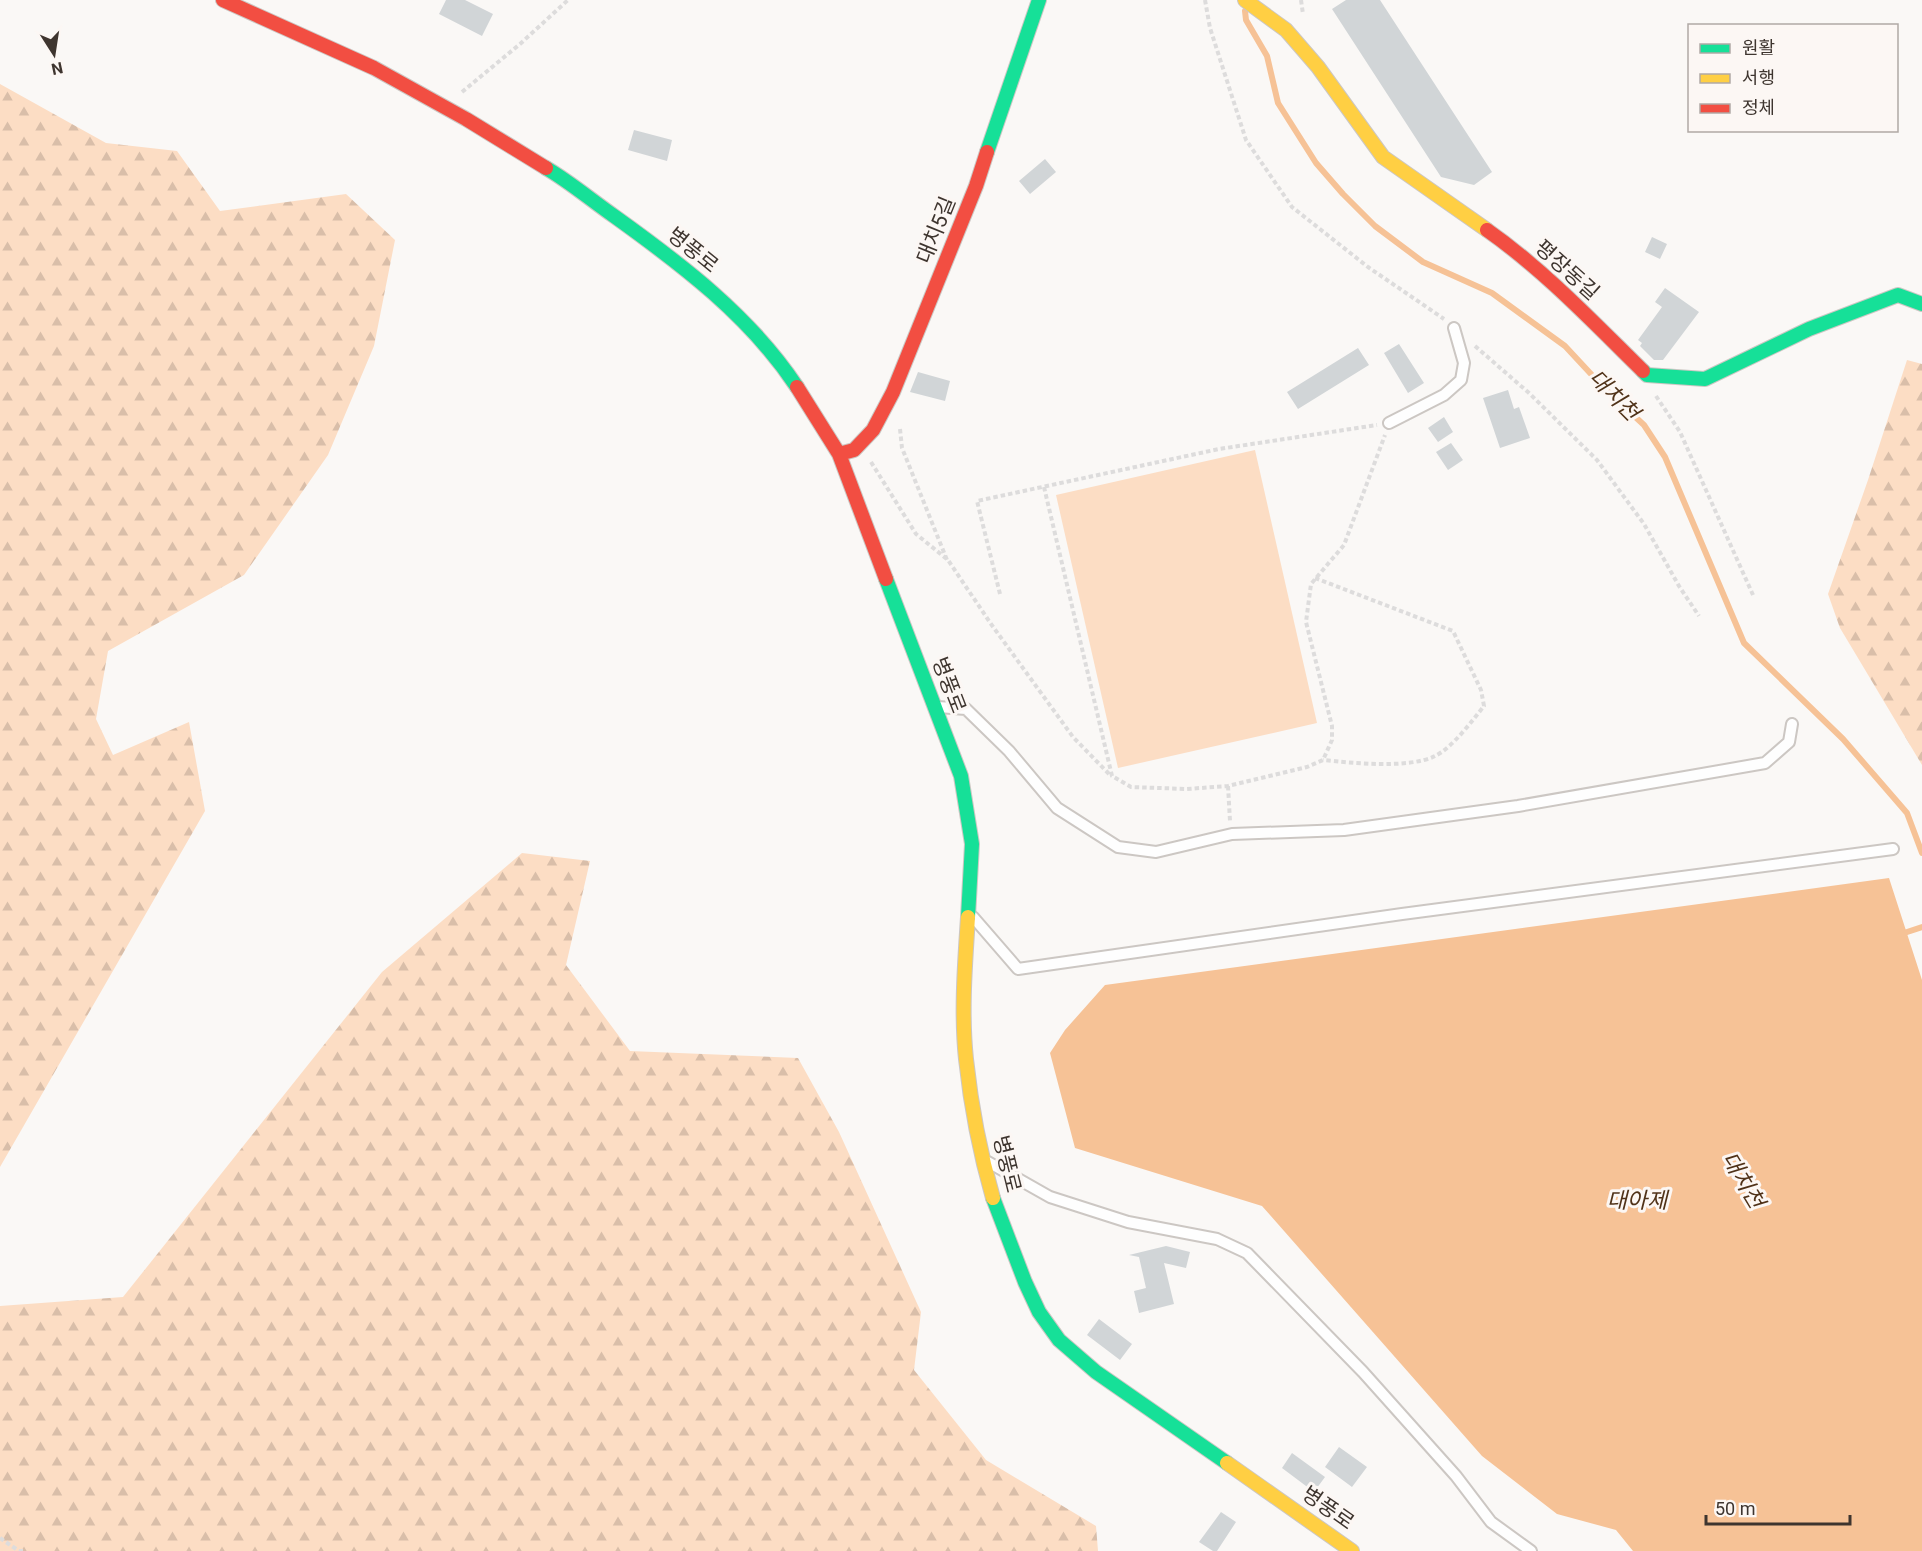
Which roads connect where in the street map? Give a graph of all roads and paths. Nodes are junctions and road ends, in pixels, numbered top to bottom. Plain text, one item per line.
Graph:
1 (223, 0) edge
2 (568, 0) edge
3 (1039, 0) edge
4 (1205, 0) edge
5 (1245, 0) edge
6 (453, 112) junction
7 (1922, 304) edge
8 (1454, 328) junction
9 (1647, 375) junction
10 (1389, 423) junction
11 (900, 427) dead end
12 (861, 442) junction
13 (838, 454) junction
14 (1044, 487) junction
15 (948, 560) junction
16 (1315, 578) junction
17 (1000, 594) dead end
18 (1753, 595) dead end
19 (1699, 616) dead end
20 (934, 707) junction
21 (1792, 724) dead end
22 (1323, 760) junction
23 (1112, 776) junction
24 (1228, 786) junction
25 (1232, 834) junction
26 (1893, 849) dead end
27 (968, 912) junction
28 (983, 1159) junction
29 (0, 1538) edge
30 (24, 1551) edge
31 (1352, 1551) edge
32 (1531, 1551) edge

1 - 6 main road, 병풍로
2 - 6 path
3 - 12 main road, 대치5길
4 - 8 path
5 - 9 main road, 평장동길
6 - 13 main road, 병풍로
7 - 9 main road
8 - 10 lane
8 - 19 path
9 - 18 path
10 - 14 path
10 - 16 path
11 - 15 path
12 - 13 main road, 대치5길
12 - 15 path
13 - 20 main road, 병풍로
14 - 17 path
14 - 23 path
15 - 23 path
16 - 22 path
16 - 22 path
20 - 25 lane
20 - 27 main road, 병풍로
21 - 25 lane
22 - 24 path
23 - 24 path
24 - 25 path
26 - 27 lane
27 - 28 main road, 병풍로
28 - 31 main road, 병풍로
28 - 32 lane
29 - 30 path

